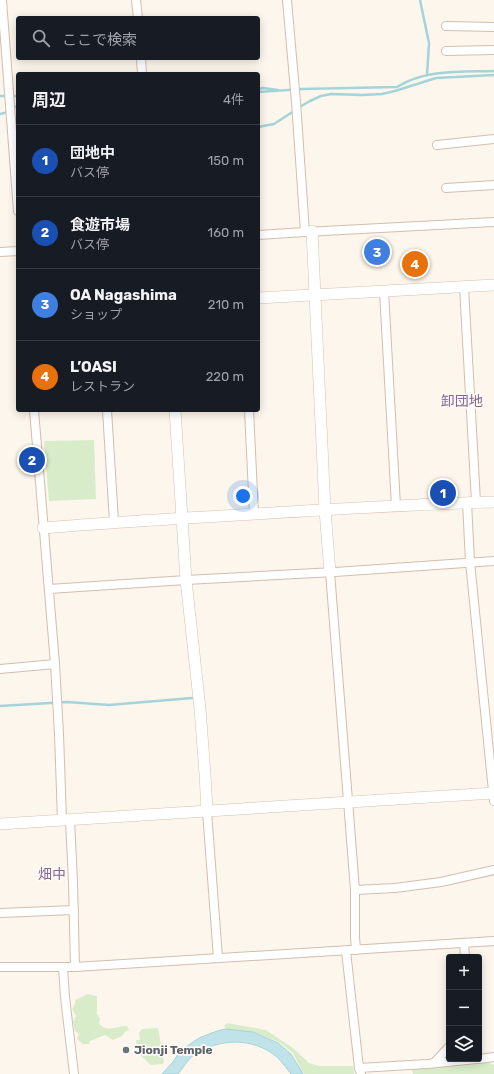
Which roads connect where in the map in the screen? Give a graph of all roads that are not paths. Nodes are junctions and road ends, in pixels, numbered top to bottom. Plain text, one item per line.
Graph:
1 (2, 0) edge
2 (136, 0) edge
3 (287, 0) edge
4 (138, 16) edge
5 (446, 26) dead end
6 (494, 27) edge
7 (494, 50) edge
8 (446, 51) dead end
9 (141, 60) edge
10 (142, 72) edge
11 (494, 139) edge
12 (437, 145) dead end
13 (16, 185) edge
14 (494, 185) edge
15 (446, 188) dead end
16 (494, 222) edge
17 (308, 231) junction
18 (260, 235) edge
19 (16, 251) edge
20 (0, 252) edge
21 (494, 285) edge
22 (464, 287) junction
23 (384, 291) junction
24 (315, 294) junction
25 (260, 298) edge
26 (34, 412) edge
27 (107, 412) edge
28 (175, 412) edge
29 (249, 412) edge
30 (472, 502) junction
31 (494, 502) edge
32 (396, 506) junction
33 (325, 510) junction
34 (254, 514) junction
35 (181, 518) junction
36 (114, 522) junction
37 (43, 528) junction
38 (494, 561) edge
39 (470, 562) junction
40 (330, 572) junction
41 (186, 580) junction
42 (49, 589) junction
43 (55, 664) junction
44 (0, 669) edge
45 (494, 795) edge
46 (349, 803) junction
47 (207, 811) junction
48 (66, 820) junction
49 (0, 824) edge
50 (494, 870) edge
51 (355, 890) junction
52 (74, 910) junction
53 (0, 913) edge
54 (494, 941) edge
55 (464, 943) junction
56 (356, 950) junction
57 (346, 951) junction
58 (465, 954) edge
59 (218, 958) junction
60 (0, 967) edge
61 (76, 967) junction
62 (63, 968) junction
63 (446, 1050) edge
64 (494, 1057) edge
65 (482, 1059) edge
66 (446, 1062) edge
67 (434, 1063) junction
68 (360, 1071) edge
69 (74, 1074) edge

1 - 13 street
2 - 4 street
3 - 17 street
5 - 6 street
7 - 8 street
9 - 10 street
11 - 12 street
14 - 15 street
16 - 17 street
17 - 18 street
17 - 24 street
19 - 20 street
21 - 22 street
22 - 23 street
22 - 30 street
23 - 24 street
23 - 32 street
24 - 25 street
24 - 33 street
26 - 37 street
27 - 36 street
28 - 35 street
29 - 34 street
30 - 31 street
30 - 32 street
30 - 39 street
32 - 33 street
33 - 34 street
33 - 40 street
34 - 35 street
35 - 36 street
35 - 41 street
36 - 37 street
37 - 42 street
38 - 39 street
39 - 40 street
39 - 45 street
40 - 41 street
40 - 46 street
41 - 42 street
41 - 47 street
42 - 43 street
43 - 44 street
43 - 48 street
45 - 46 street
46 - 47 street
46 - 51 street
47 - 48 street
47 - 59 street
48 - 49 street
48 - 52 street
50 - 51 street
51 - 56 street
52 - 53 street
52 - 61 street
54 - 55 street
55 - 56 street
55 - 58 street
56 - 57 street
57 - 59 street
57 - 68 street
59 - 61 street
60 - 62 street
61 - 62 street
62 - 69 street
63 - 67 street
64 - 65 street
66 - 67 street
67 - 68 street

